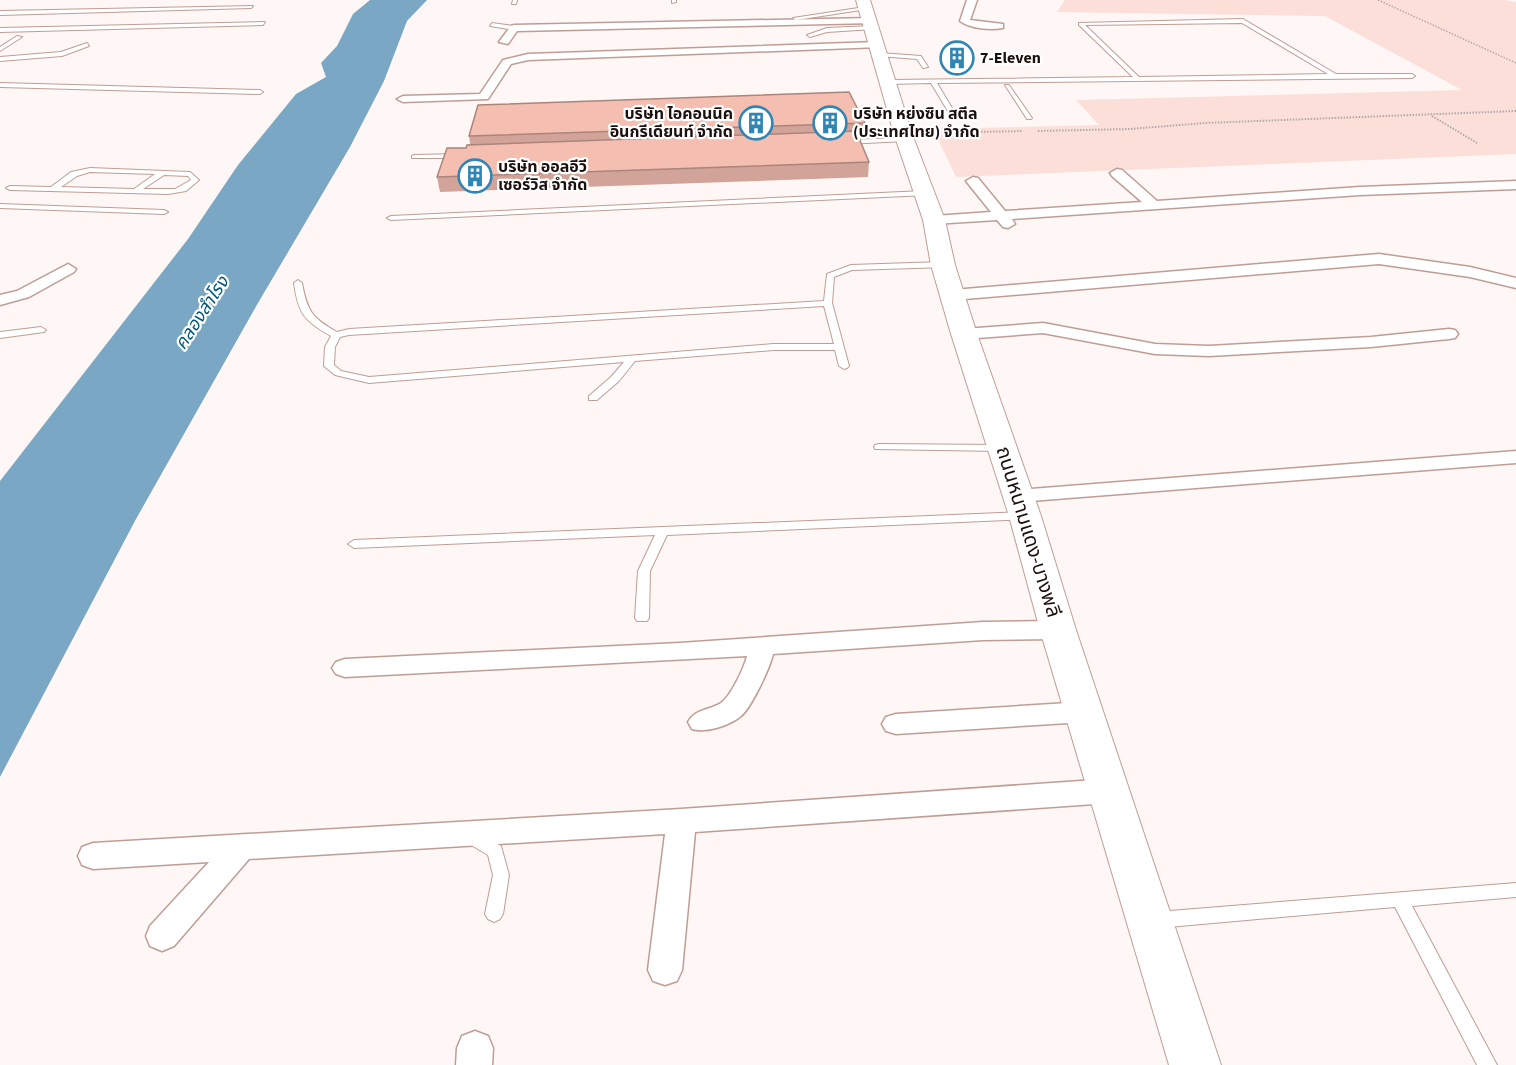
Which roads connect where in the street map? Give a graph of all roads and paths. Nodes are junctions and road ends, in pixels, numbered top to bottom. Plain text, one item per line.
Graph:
1 (972, 0) edge
2 (1378, 0) edge
3 (251, 7) dead end
4 (0, 13) edge
5 (796, 18) dead end
6 (263, 23) dead end
7 (492, 25) dead end
8 (1000, 26) dead end
9 (514, 28) junction
10 (0, 30) edge
11 (874, 34) edge
12 (810, 35) dead end
13 (30, 37) dead end
14 (2, 38) dead end
15 (19, 38) junction
16 (504, 42) dead end
17 (87, 45) dead end
18 (0, 49) edge
19 (0, 59) edge
20 (1516, 63) edge
21 (925, 66) dead end
22 (1335, 76) junction
23 (1412, 76) dead end
24 (1138, 79) junction
25 (1083, 80) junction
26 (933, 81) junction
27 (0, 85) edge
28 (1007, 86) junction
29 (973, 87) dead end
30 (260, 92) dead end
31 (403, 99) dead end
32 (1516, 111) edge
33 (952, 113) dead end
34 (1431, 115) junction
35 (1029, 118) dead end
36 (1022, 131) dead end
37 (1034, 131) dead end
38 (904, 137) junction
39 (833, 142) edge
40 (1477, 143) dead end
41 (474, 155) edge
42 (414, 157) dead end
43 (164, 172) junction
44 (1117, 173) dead end
45 (973, 181) dead end
46 (1516, 185) edge
47 (10, 188) dead end
48 (53, 189) junction
49 (136, 191) junction
50 (1516, 195) edge
51 (1154, 205) junction
52 (0, 206) edge
53 (164, 212) dead end
54 (931, 214) junction
55 (392, 218) dead end
56 (1005, 220) junction
57 (943, 265) junction
58 (68, 269) dead end
59 (298, 283) dead end
60 (1516, 283) edge
61 (953, 295) junction
62 (0, 300) edge
63 (828, 303) junction
64 (41, 330) dead end
65 (0, 334) edge
66 (964, 334) junction
67 (1449, 334) dead end
68 (336, 335) junction
69 (839, 347) junction
70 (632, 359) junction
71 (844, 366) dead end
72 (593, 398) dead end
73 (879, 447) dead end
74 (1003, 448) junction
75 (1516, 457) edge
76 (1021, 506) junction
77 (663, 530) junction
78 (354, 544) dead end
79 (642, 618) dead end
80 (1058, 630) junction
81 (764, 646) junction
82 (345, 668) dead end
83 (1084, 712) junction
84 (702, 722) dead end
85 (896, 724) dead end
86 (1109, 791) junction
87 (681, 821) junction
88 (465, 834) junction
89 (241, 847) junction
90 (93, 856) dead end
91 (1516, 890) edge
92 (1400, 900) junction
93 (494, 914) dead end
94 (1149, 921) junction
95 (162, 936) dead end
96 (665, 970) dead end
97 (1195, 1065) edge
98 (1487, 1065) edge

1 - 8 street
2 - 20 path
3 - 4 lane
5 - 11 lane
6 - 10 lane
7 - 9 lane
9 - 11 street
9 - 16 street
11 - 12 lane
11 - 21 lane
11 - 26 lane
11 - 31 street
11 - 38 main road, ถนนหนามแดง-บางพลี
13 - 15 lane
14 - 15 lane
15 - 18 lane
17 - 19 lane
22 - 23 lane
22 - 24 lane
22 - 24 lane
24 - 25 lane
25 - 26 lane
25 - 28 lane
26 - 33 lane
27 - 30 lane
28 - 29 lane
28 - 35 lane
32 - 34 path
34 - 37 path
34 - 40 path
36 - 38 path
38 - 39 lane
38 - 54 main road, ถนนหนามแดง-บางพลี
41 - 42 lane
43 - 48 lane
43 - 49 lane
43 - 49 lane
44 - 51 street
45 - 56 street
46 - 51 street
47 - 48 lane
48 - 49 lane
50 - 56 street
51 - 56 street
52 - 53 lane
54 - 55 lane
54 - 56 street
54 - 57 main road, ถนนหนามแดง-บางพลี
57 - 61 main road, ถนนหนามแดง-บางพลี
57 - 63 lane
58 - 62 street
59 - 68 lane
60 - 61 street
61 - 66 main road, ถนนหนามแดง-บางพลี
63 - 68 lane
63 - 69 lane
64 - 65 lane
66 - 67 street
66 - 74 main road, ถนนหนามแดง-บางพลี
68 - 70 lane
69 - 70 lane
69 - 71 lane
70 - 72 lane
73 - 74 lane
74 - 76 main road, ถนนหนามแดง-บางพลี
75 - 76 street
76 - 77 lane
76 - 80 main road, ถนนหนามแดง-บางพลี
77 - 78 lane
77 - 79 lane
80 - 81 street
80 - 83 main road, ถนนหนามแดง-บางพลี
81 - 82 street
81 - 84 street
83 - 85 street
83 - 86 main road, ถนนหนามแดง-บางพลี
86 - 87 street
86 - 94 main road, ถนนหนามแดง-บางพลี
87 - 88 street
87 - 96 street
88 - 89 street
88 - 93 lane
89 - 90 street
89 - 95 street
91 - 92 lane
92 - 94 lane
92 - 98 lane
94 - 97 main road, ถนนหนามแดง-บางพลี

